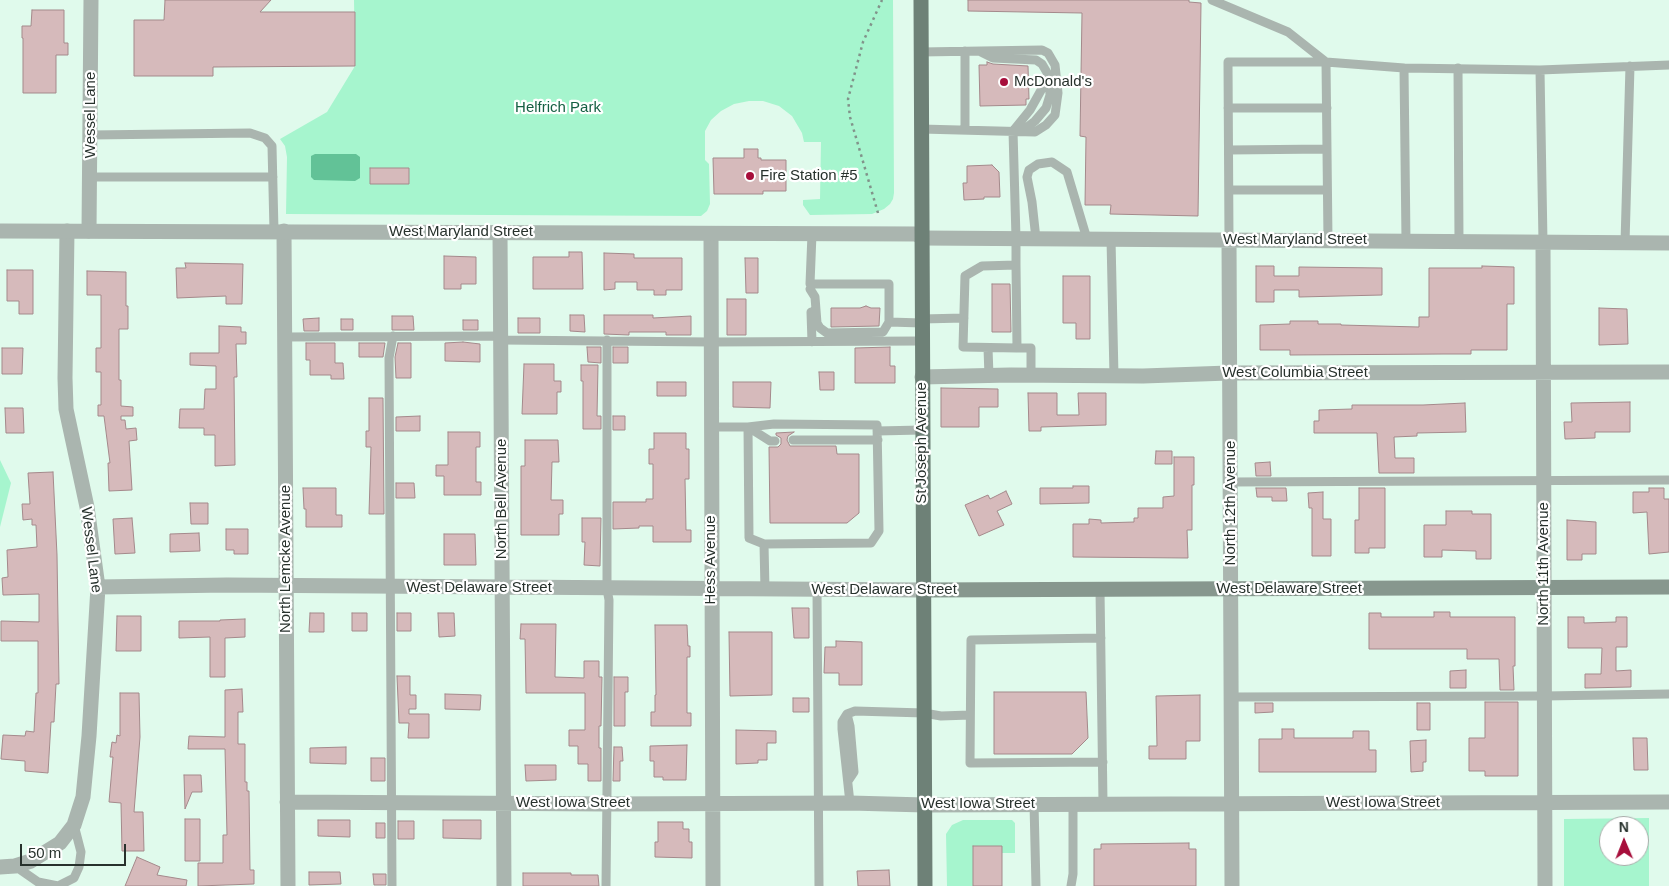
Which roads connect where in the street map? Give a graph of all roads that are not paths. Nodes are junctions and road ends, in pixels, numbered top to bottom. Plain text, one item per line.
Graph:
1 (91, 0) edge
2 (921, 0) edge
3 (1212, 0) edge
4 (966, 51) junction
5 (980, 51) junction
6 (921, 52) junction
7 (1326, 62) junction
8 (1669, 64) edge
9 (1630, 66) junction
10 (1404, 68) junction
11 (1458, 68) junction
12 (1540, 70) junction
13 (1228, 108) junction
14 (1327, 108) junction
15 (921, 128) junction
16 (965, 130) junction
17 (1018, 131) junction
18 (90, 135) junction
19 (1327, 149) junction
20 (1229, 150) junction
21 (90, 177) junction
22 (273, 177) junction
23 (1230, 190) junction
24 (1328, 190) junction
25 (0, 231) edge
26 (67, 231) junction
27 (89, 231) junction
28 (279, 231) junction
29 (500, 233) junction
30 (710, 234) junction
31 (812, 234) junction
32 (921, 236) junction
33 (1016, 238) junction
34 (1036, 239) junction
35 (1086, 239) junction
36 (1111, 239) junction
37 (1229, 240) junction
38 (1328, 240) junction
39 (1406, 241) junction
40 (1459, 241) junction
41 (1543, 242) junction
42 (1625, 243) junction
43 (1669, 243) edge
44 (1016, 266) junction
45 (810, 287) junction
46 (964, 318) junction
47 (922, 321) junction
48 (889, 322) junction
49 (393, 336) junction
50 (285, 337) junction
51 (501, 338) junction
52 (607, 340) junction
53 (922, 341) junction
54 (710, 342) junction
55 (812, 342) junction
56 (988, 348) junction
57 (1017, 348) junction
58 (1669, 372) edge
59 (1229, 373) junction
60 (1543, 374) junction
61 (988, 376) junction
62 (1031, 376) junction
63 (1114, 376) junction
64 (922, 377) junction
65 (711, 426) junction
66 (748, 427) junction
67 (922, 430) junction
68 (877, 433) junction
69 (776, 438) dead end
70 (794, 438) dead end
71 (1543, 479) junction
72 (1669, 480) edge
73 (1231, 482) junction
74 (764, 544) junction
75 (98, 587) junction
76 (286, 587) junction
77 (391, 587) junction
78 (1544, 587) junction
79 (1669, 587) edge
80 (503, 588) junction
81 (607, 589) junction
82 (1231, 589) junction
83 (711, 590) junction
84 (765, 590) junction
85 (817, 590) junction
86 (924, 590) junction
87 (1100, 590) junction
88 (1101, 638) junction
89 (1669, 694) edge
90 (1544, 696) junction
91 (1232, 697) junction
92 (924, 713) junction
93 (970, 715) junction
94 (1103, 762) junction
95 (287, 802) junction
96 (391, 802) junction
97 (1544, 802) junction
98 (1669, 802) edge
99 (503, 803) junction
100 (850, 803) junction
101 (1103, 803) junction
102 (1231, 803) junction
103 (607, 804) junction
104 (713, 804) junction
105 (819, 804) junction
106 (1034, 804) junction
107 (1072, 804) junction
108 (925, 805) junction
109 (74, 825) junction
110 (7, 866) edge
111 (288, 886) edge
112 (392, 886) edge
113 (504, 886) edge
114 (606, 886) edge
115 (713, 886) edge
116 (818, 886) edge
117 (925, 886) edge
118 (1036, 886) edge
119 (1071, 886) edge
120 (1232, 886) edge
121 (1545, 886) edge

1 - 18 street, Wessel Lane
2 - 6 main road, St Joseph Avenue
3 - 7 lane
4 - 5 lane
4 - 6 lane
4 - 16 lane
5 - 17 lane
5 - 17 lane
6 - 15 main road, St Joseph Avenue
7 - 10 lane
7 - 13 lane
7 - 14 lane
8 - 9 lane
9 - 12 lane
9 - 42 lane
10 - 11 lane
10 - 39 lane
11 - 12 lane
11 - 40 lane
12 - 41 lane
13 - 14 lane
13 - 20 lane
14 - 19 lane
15 - 16 lane
15 - 32 main road, St Joseph Avenue
16 - 17 lane
17 - 33 lane
18 - 21 street, Wessel Lane
18 - 22 lane
19 - 20 lane
19 - 24 lane
20 - 23 lane
21 - 22 lane
21 - 27 street, Wessel Lane
22 - 28 lane
23 - 24 lane
23 - 37 lane
24 - 38 lane
25 - 26 street, West Maryland Street
26 - 27 street, West Maryland Street
26 - 75 street, Wessel Lane
27 - 28 street, West Maryland Street
28 - 29 street, West Maryland Street
28 - 50 street, North Lemcke Avenue
29 - 30 street, West Maryland Street
29 - 51 street, North Bell Avenue
30 - 31 street, West Maryland Street
30 - 54 street, Hess Avenue
31 - 32 street, West Maryland Street
31 - 45 lane
32 - 33 street, West Maryland Street
32 - 47 main road, St Joseph Avenue
33 - 34 street, West Maryland Street
33 - 44 lane
34 - 35 street, West Maryland Street
34 - 35 lane
35 - 36 street, West Maryland Street
36 - 37 street, West Maryland Street
36 - 63 lane
37 - 38 street, West Maryland Street
37 - 59 street, North 12th Avenue
38 - 39 street, West Maryland Street
39 - 40 street, West Maryland Street
40 - 41 street, West Maryland Street
41 - 42 street, West Maryland Street
41 - 60 street, North 11th Avenue
42 - 43 street, West Maryland Street
44 - 46 lane
44 - 57 lane
45 - 48 lane
45 - 48 lane
45 - 55 lane
46 - 47 lane
46 - 56 lane
47 - 48 lane
47 - 53 main road, St Joseph Avenue
49 - 50 lane
49 - 51 lane
49 - 77 lane
50 - 76 street, North Lemcke Avenue
51 - 52 lane
51 - 80 street, North Bell Avenue
52 - 54 lane
52 - 81 lane
53 - 55 lane
53 - 64 main road, St Joseph Avenue
54 - 55 lane
54 - 65 street, Hess Avenue
56 - 57 lane
56 - 61 lane
57 - 62 lane
58 - 60 street, West Columbia Street
59 - 60 street, West Columbia Street
59 - 63 street, West Columbia Street
59 - 73 street, North 12th Avenue
60 - 71 street, North 11th Avenue
61 - 62 street, West Columbia Street
61 - 64 street, West Columbia Street
62 - 63 street, West Columbia Street
64 - 67 main road, St Joseph Avenue
65 - 66 lane
65 - 83 street, Hess Avenue
66 - 68 lane
66 - 69 lane
66 - 74 lane
67 - 68 lane
67 - 86 main road, St Joseph Avenue
68 - 70 lane
68 - 74 lane
71 - 72 lane
71 - 73 lane
71 - 78 street, North 11th Avenue
73 - 82 street, North 12th Avenue
74 - 84 lane
75 - 76 street, West Delaware Street
75 - 109 street, Wessel Lane
76 - 77 street, West Delaware Street
76 - 95 street, North Lemcke Avenue
77 - 80 street, West Delaware Street
77 - 96 lane
78 - 79 main road, West Delaware Street
78 - 82 main road, West Delaware Street
78 - 90 street, North 11th Avenue
80 - 81 street, West Delaware Street
80 - 99 street, North Bell Avenue
81 - 83 street, West Delaware Street
81 - 103 lane
82 - 87 main road, West Delaware Street
82 - 91 street, North 12th Avenue
83 - 84 street, West Delaware Street
83 - 104 street, Hess Avenue
84 - 85 street, West Delaware Street
85 - 86 street, West Delaware Street
85 - 105 lane
86 - 87 main road, West Delaware Street
86 - 92 main road, St Joseph Avenue
87 - 88 lane
88 - 93 lane
88 - 94 lane
89 - 90 lane
90 - 91 lane
90 - 97 street, North 11th Avenue
91 - 102 street, North 12th Avenue
92 - 93 lane
92 - 100 lane
92 - 108 main road, St Joseph Avenue
93 - 94 lane
94 - 101 lane
95 - 96 street, West Iowa Street
95 - 111 street, North Lemcke Avenue
96 - 99 street, West Iowa Street
96 - 112 lane
97 - 98 street, West Iowa Street
97 - 102 street, West Iowa Street
97 - 121 street, North 11th Avenue
99 - 103 street, West Iowa Street
99 - 113 street, North Bell Avenue
100 - 105 street, West Iowa Street
100 - 108 street, West Iowa Street
101 - 102 street, West Iowa Street
101 - 107 street, West Iowa Street
102 - 120 street, North 12th Avenue
103 - 104 street, West Iowa Street
103 - 114 lane
104 - 105 street, West Iowa Street
104 - 115 street, Hess Avenue
105 - 116 lane
106 - 107 street, West Iowa Street
106 - 108 street, West Iowa Street
106 - 118 lane
107 - 119 lane
108 - 117 main road, St Joseph Avenue
109 - 110 street, Wessel Lane
109 - 110 lane

